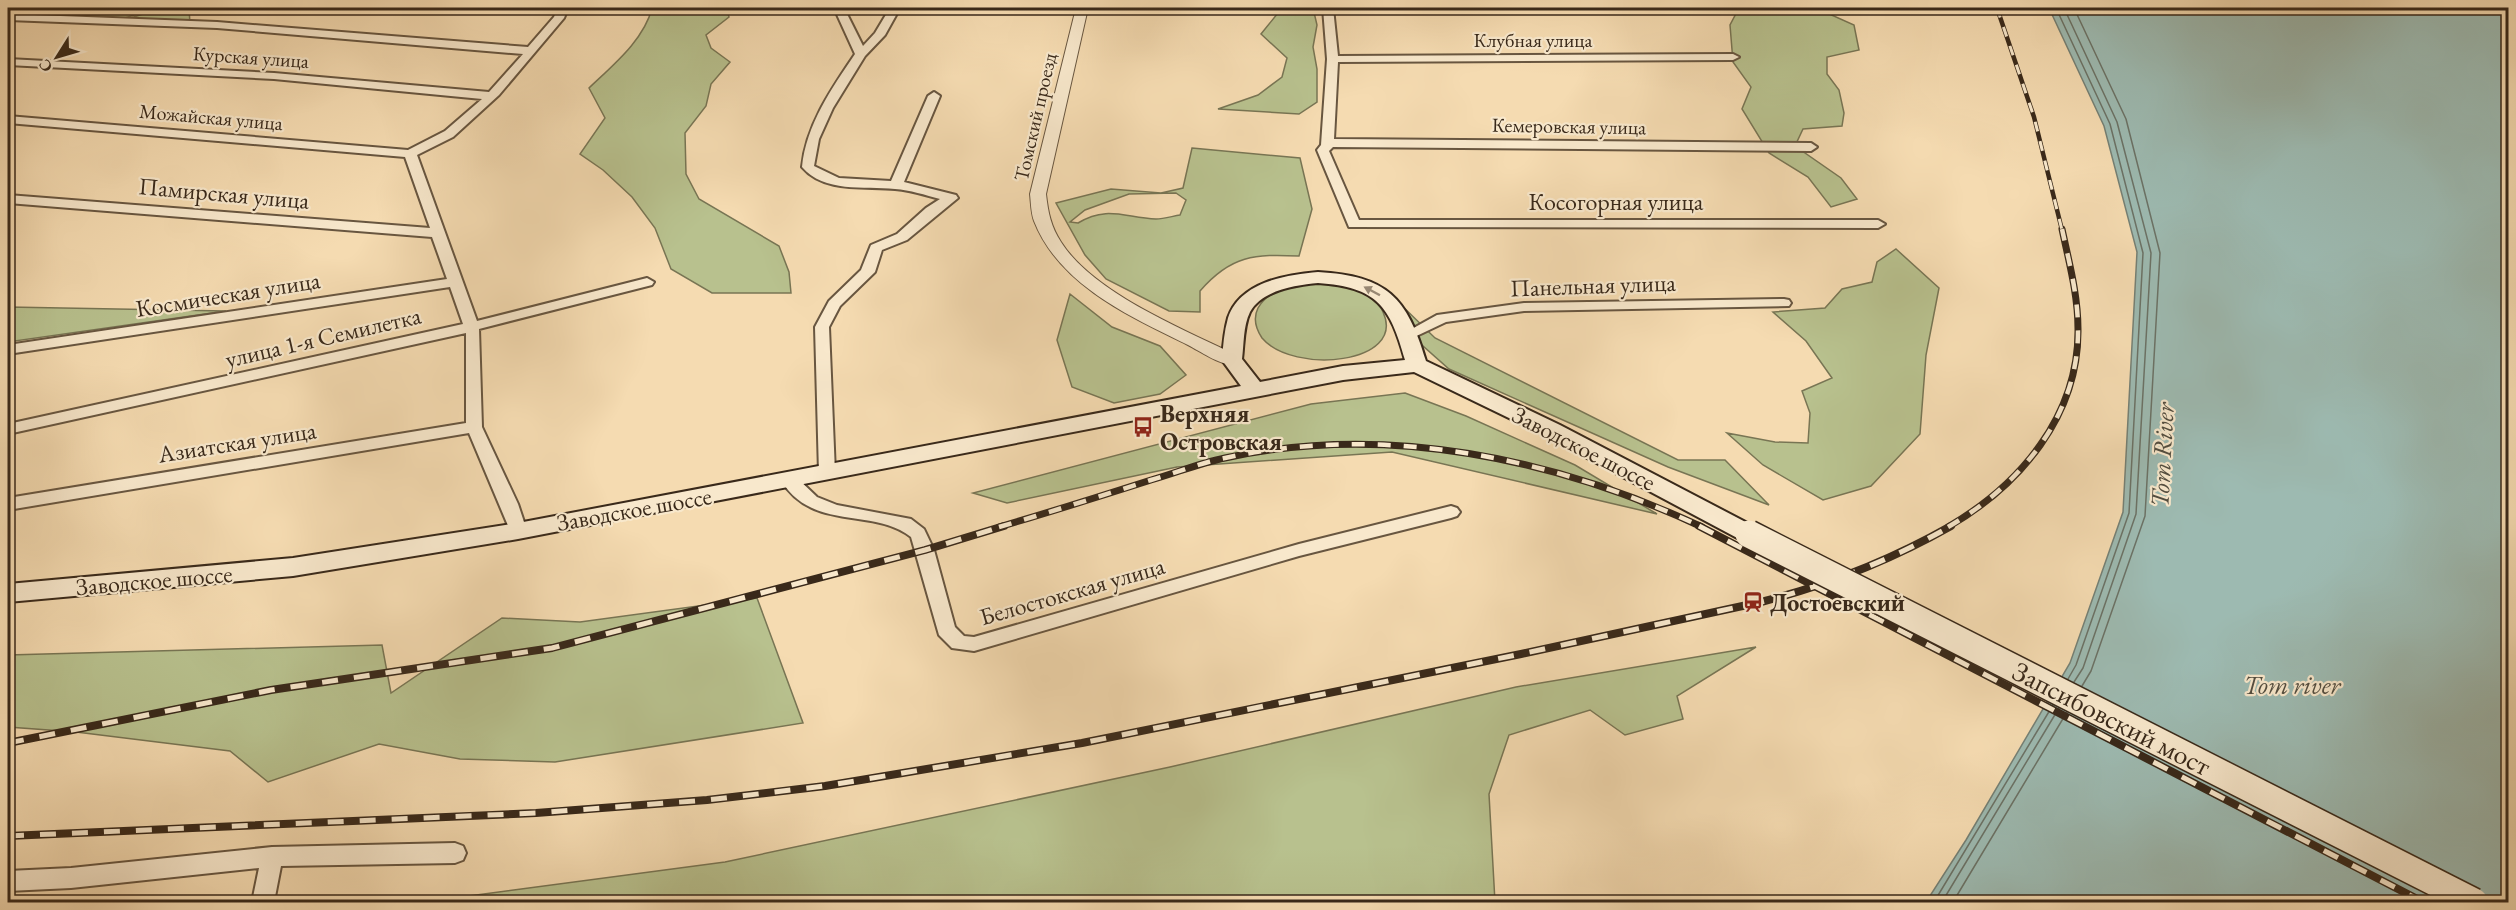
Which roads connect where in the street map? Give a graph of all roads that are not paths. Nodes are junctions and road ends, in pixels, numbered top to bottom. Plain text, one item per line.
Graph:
1 (563, 8) edge
2 (839, 8) edge
3 (895, 8) edge
4 (1082, 8) edge
5 (1328, 8) edge
6 (8, 17) edge
7 (532, 51) junction
8 (861, 54) junction
9 (1733, 57) dead end
10 (1333, 59) junction
11 (8, 62) edge
12 (491, 96) junction
13 (934, 96) dead end
14 (8, 119) edge
15 (1328, 144) junction
16 (1811, 147) dead end
17 (410, 154) junction
18 (896, 185) junction
19 (8, 199) edge
20 (1878, 224) dead end
21 (437, 233) junction
22 (455, 282) junction
23 (647, 282) dead end
24 (1784, 303) dead end
25 (471, 327) junction
26 (1408, 335) junction
27 (8, 350) edge
28 (1232, 360) junction
29 (1417, 364) junction
30 (1255, 390) junction
31 (474, 427) junction
32 (8, 429) edge
33 (827, 473) junction
34 (789, 480) junction
35 (8, 504) edge
36 (1451, 512) dead end
37 (518, 531) junction
38 (1749, 534) joint
39 (8, 593) edge
40 (455, 853) dead end
41 (272, 856) junction
42 (8, 882) edge
43 (263, 903) edge
44 (2474, 903) edge

1 - 7 street
2 - 8 street
3 - 8 street
4 - 28 street, Томский проезд
5 - 10 street
6 - 7 street
7 - 12 street
8 - 18 street
9 - 10 street, Клубная улица
10 - 15 street
11 - 12 street, Курская улица
12 - 17 street
13 - 18 street
14 - 17 street, Можайская улица
15 - 16 street, Кемеровская улица
15 - 20 street, Косогорная улица
17 - 21 street
18 - 33 street
19 - 21 street, Памирская улица
21 - 22 street
22 - 25 street
22 - 27 street, Космическая улица
23 - 25 street, улица 1-я Семилетка
24 - 26 street, Панельная улица
25 - 31 street
25 - 32 street, улица 1-я Семилетка
26 -> 28 main road
26 - 29 main road
28 - 30 main road
29 - 30 main road, Заводское шоссе
29 - 38 main road, Заводское шоссе
30 - 33 main road, Заводское шоссе
31 - 35 street, Азиатская улица
31 - 37 street
33 - 34 main road, Заводское шоссе
34 - 36 street, Белостокская улица
34 - 37 main road, Заводское шоссе
37 - 39 main road, Заводское шоссе
38 - 44 main road, Запсибовский мост, bridge
40 - 41 street
41 - 42 street
41 - 43 street

